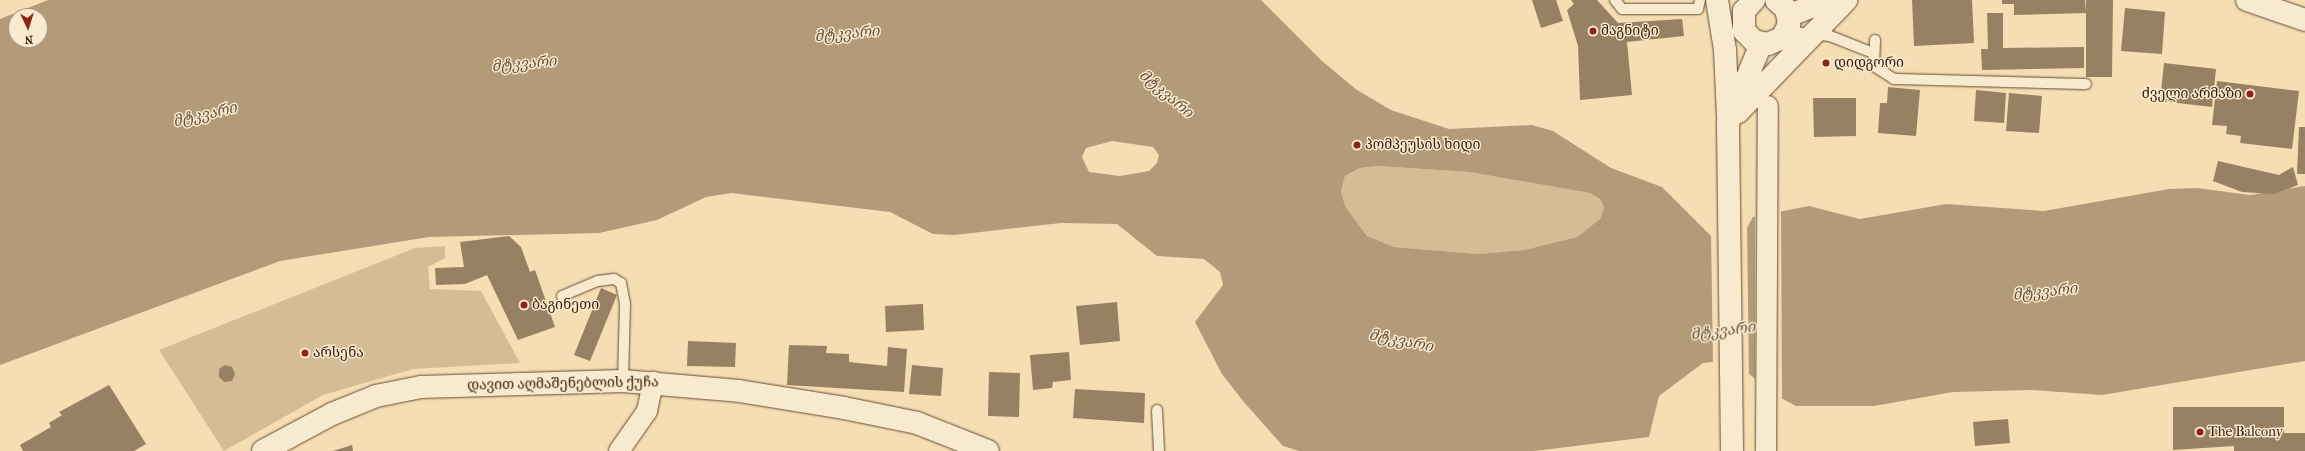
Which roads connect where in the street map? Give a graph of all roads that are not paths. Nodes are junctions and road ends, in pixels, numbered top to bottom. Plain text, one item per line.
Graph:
1 (1615, 0) edge
2 (1700, 0) edge
3 (1717, 0) edge
4 (1828, 0) edge
5 (1846, 0) edge
6 (2247, 0) edge
7 (1744, 4) edge
8 (1784, 16) edge
9 (2305, 20) edge
10 (1812, 32) junction
11 (1874, 40) dead end
12 (1761, 44) junction
13 (1873, 53) junction
14 (2086, 84) dead end
15 (1768, 106) dead end
16 (1728, 132) junction
17 (562, 296) dead end
18 (619, 382) junction
19 (653, 382) junction
20 (1157, 410) dead end
21 (1732, 447) edge
22 (1767, 447) edge
23 (263, 451) edge
24 (619, 451) edge
25 (988, 451) edge
26 (1159, 451) edge

1 - 2 lane
3 - 16 main road
4 - 8 main road
5 - 10 main road
6 - 9 main road
7 - 12 main road
8 - 10 lane
8 - 12 main road
10 - 13 lane
10 - 16 main road
11 - 13 lane
12 - 16 main road
13 - 14 lane
15 - 22 street
16 - 21 main road
17 - 18 lane
18 - 19 main road, დავით აღმაშენებლის ქუჩა
18 - 23 main road, დავით აღმაშენებლის ქუჩა
19 - 24 street
19 - 25 main road, დავით აღმაშენებლის ქუჩა
20 - 26 lane

